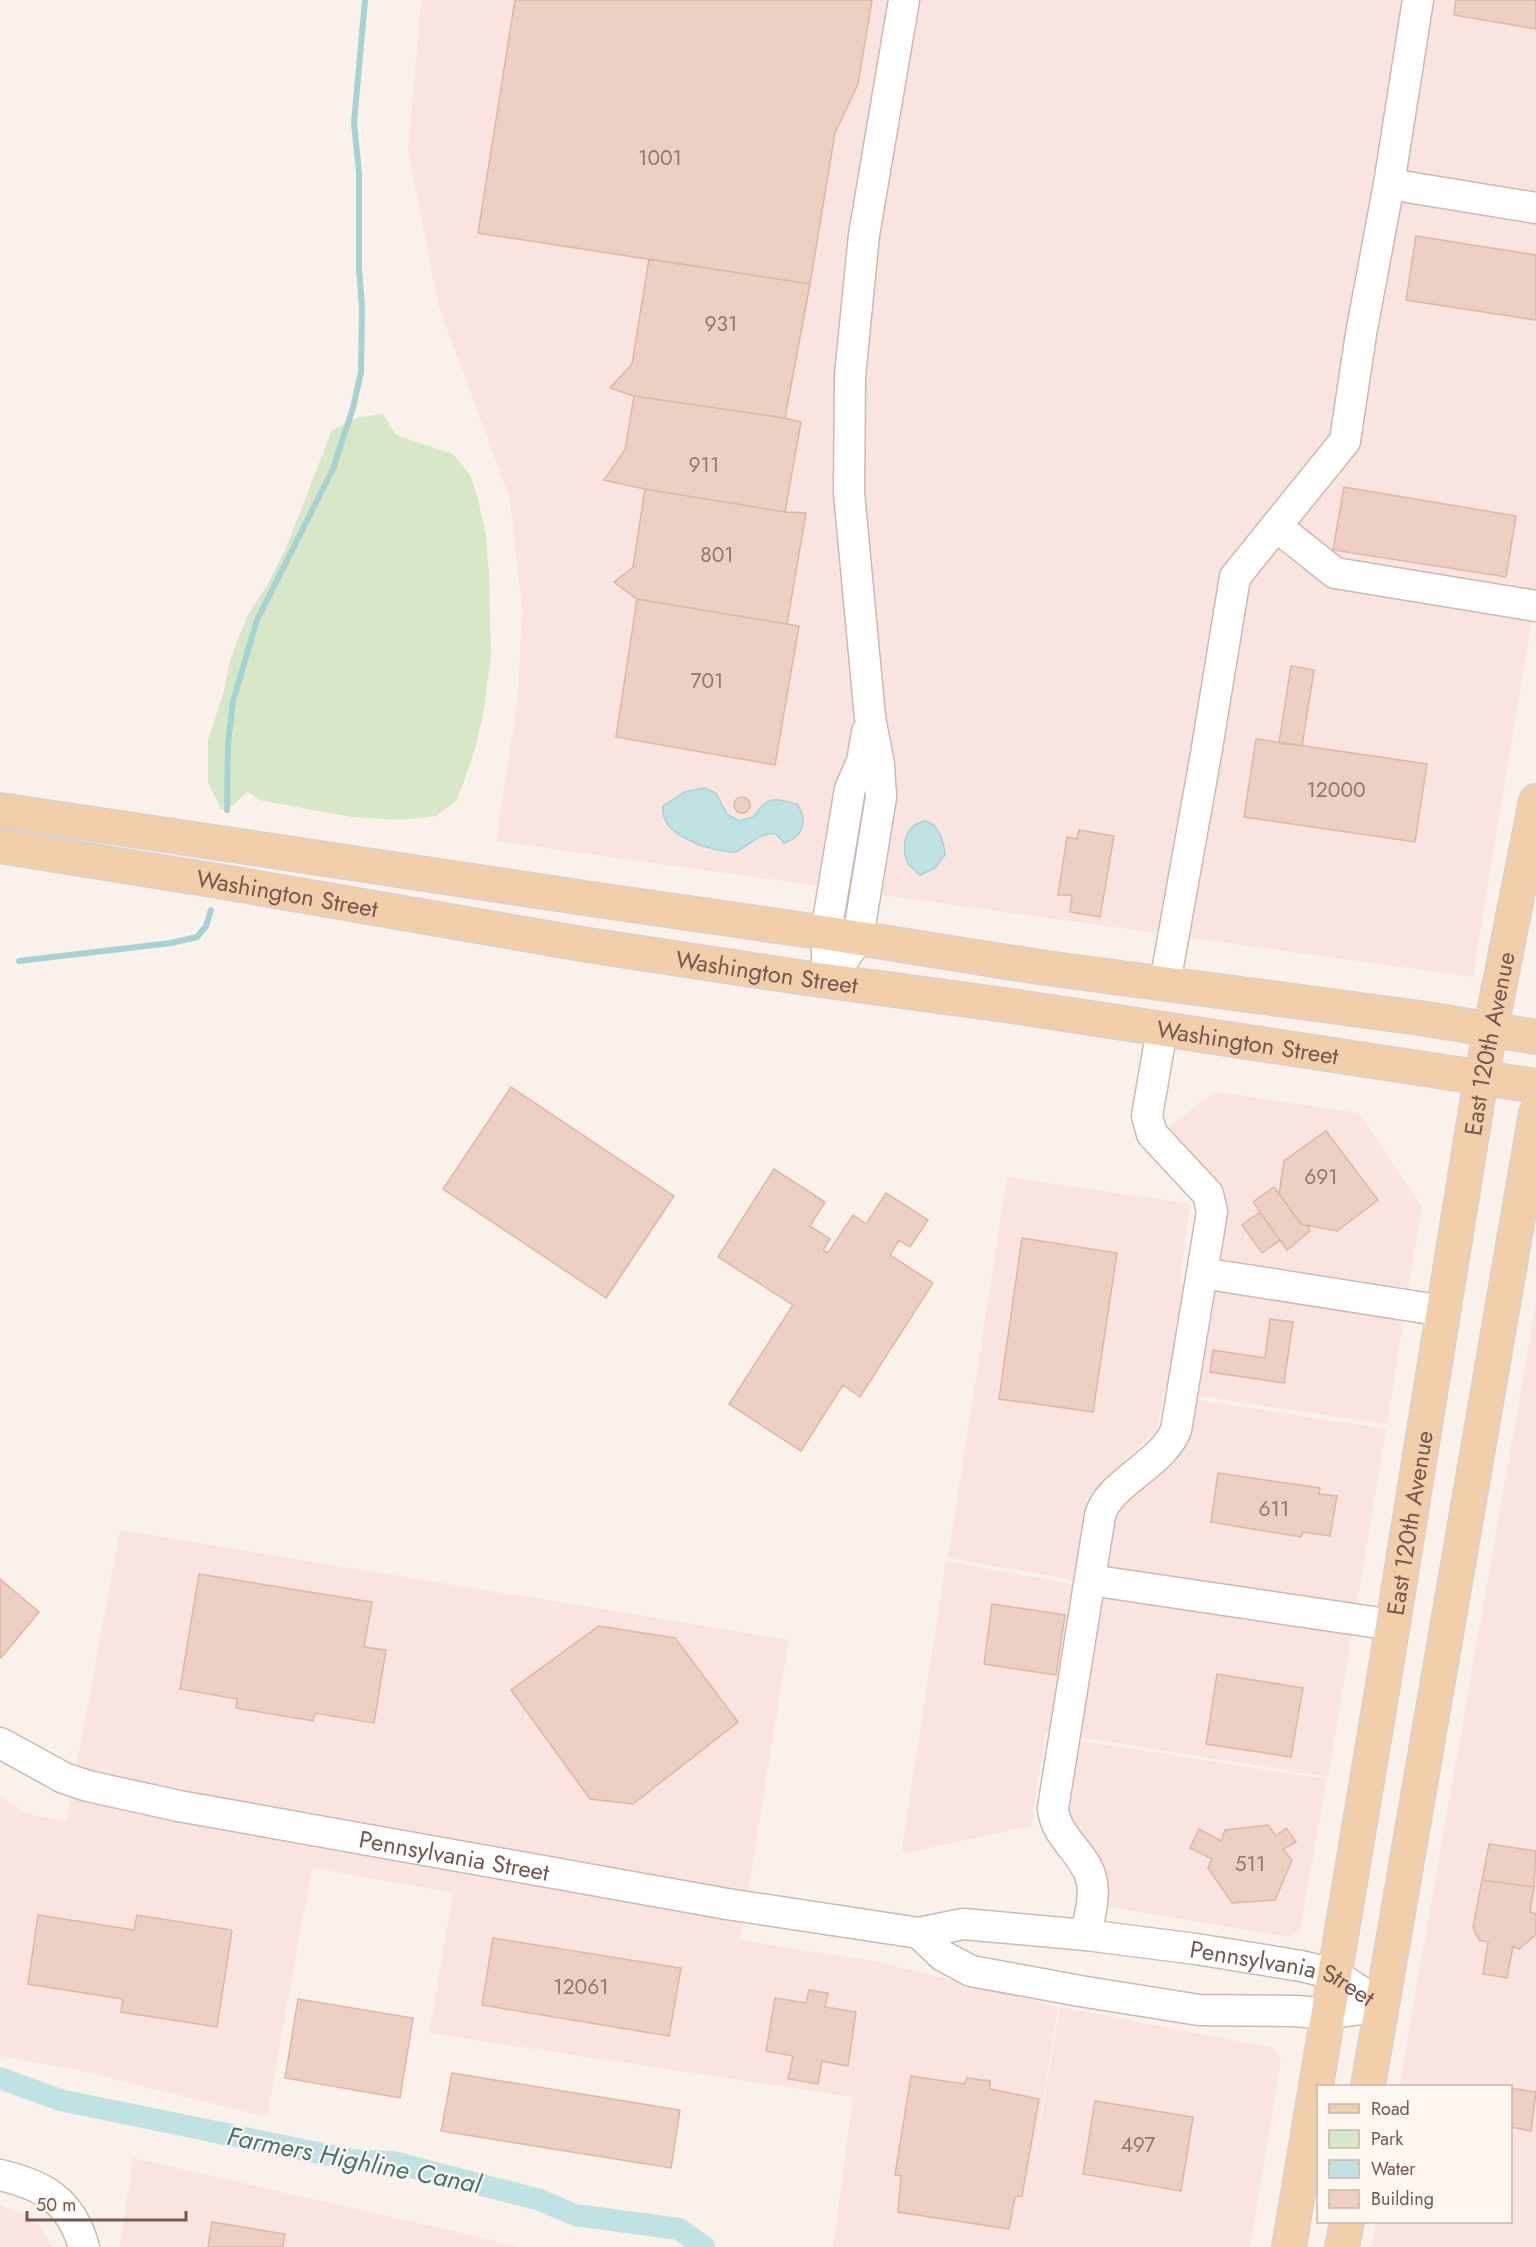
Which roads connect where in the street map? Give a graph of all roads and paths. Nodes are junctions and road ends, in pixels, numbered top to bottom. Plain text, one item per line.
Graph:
1 (904, 0) edge
2 (1418, 0) edge
3 (1389, 184) junction
4 (1536, 208) edge
5 (1276, 526) junction
6 (1536, 606) edge
7 (870, 717) junction
8 (1536, 801) edge
9 (0, 810) edge
10 (0, 846) edge
11 (826, 933) junction
12 (858, 938) junction
13 (828, 981) junction
14 (1165, 983) junction
15 (982, 1002) junction
16 (1162, 1029) junction
17 (1490, 1029) junction
18 (1536, 1037) edge
19 (1481, 1078) junction
20 (1536, 1086) edge
21 (1536, 1113) edge
22 (1202, 1273) junction
23 (1443, 1311) junction
24 (1090, 1580) junction
25 (1393, 1625) junction
26 (0, 1743) edge
27 (919, 1934) junction
28 (1086, 1935) junction
29 (1334, 1974) junction
30 (1382, 2006) junction
31 (1327, 2014) junction
32 (1368, 2085) edge
33 (0, 2175) edge
34 (1347, 2223) edge
35 (84, 2247) edge
36 (1288, 2247) edge
37 (1342, 2247) edge

1 - 7 street
2 - 3 street
3 - 4 street
3 - 5 street
5 - 6 street
5 - 14 street
7 - 11 street
7 - 12 street
8 - 17 main road, East 120th Avenue
9 - 11 main road, Washington Street
10 - 13 main road, Washington Street
11 - 12 main road, Washington Street
11 - 13 street
12 - 13 street
12 - 14 main road, Washington Street
13 - 15 main road, Washington Street
14 - 15 main road
14 - 17 main road, Washington Street
15 - 16 main road, Washington Street
16 - 19 main road, Washington Street
16 - 22 street
17 - 18 main road, Washington Street
17 - 19 main road, East 120th Avenue
19 - 20 main road, Washington Street
19 - 23 main road, East 120th Avenue
21 - 30 main road
22 - 23 street
22 - 24 street
23 - 25 main road, East 120th Avenue
24 - 25 street
24 - 28 street
25 - 29 main road, East 120th Avenue
26 - 27 street, Pennsylvania Street
27 - 28 street, Pennsylvania Street
27 - 31 street, Pennsylvania Street
28 - 29 street, Pennsylvania Street
29 - 30 street, Pennsylvania Street
29 - 31 main road, East 120th Avenue
30 - 31 street, Pennsylvania Street
30 - 32 main road
31 - 36 main road, East 120th Avenue
33 - 35 street
34 - 37 main road

